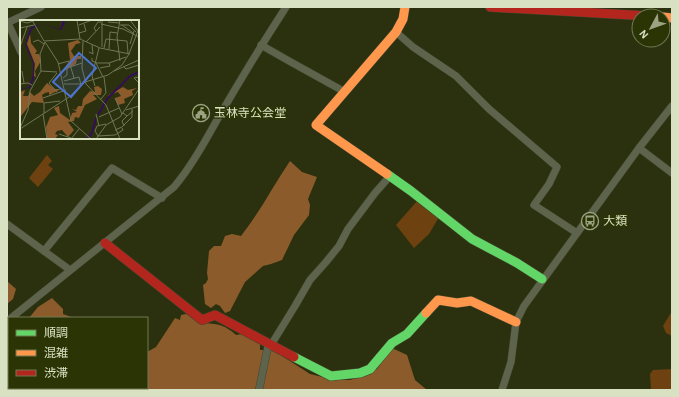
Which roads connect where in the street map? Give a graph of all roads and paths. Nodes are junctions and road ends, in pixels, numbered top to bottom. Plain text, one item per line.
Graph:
1 (41, 7) edge
2 (286, 7) edge
3 (405, 7) edge
4 (490, 7) edge
5 (631, 15) edge
6 (8, 23) edge
7 (396, 32) junction
8 (261, 45) junction
9 (20, 50) edge
10 (345, 92) junction
11 (672, 106) edge
12 (639, 148) junction
13 (672, 173) edge
14 (390, 176) junction
15 (162, 198) junction
16 (7, 224) edge
17 (577, 233) junction
18 (104, 243) junction
19 (44, 251) junction
20 (70, 270) junction
21 (542, 279) junction
22 (13, 317) edge
23 (516, 322) junction
24 (271, 345) junction
25 (260, 390) edge
26 (502, 390) edge

1 - 6 street
2 - 8 street
3 - 7 street
4 - 5 street
6 - 9 street
7 - 10 street
7 - 17 street
8 - 10 street
8 - 15 street
10 - 14 street
11 - 12 street
12 - 13 street
12 - 17 street
14 - 21 street
14 - 24 street
15 - 18 street
15 - 19 street
16 - 19 street
17 - 21 street
18 - 20 street
18 - 24 street
19 - 20 street
20 - 22 street
21 - 23 street
23 - 24 street
23 - 26 street
24 - 25 street

